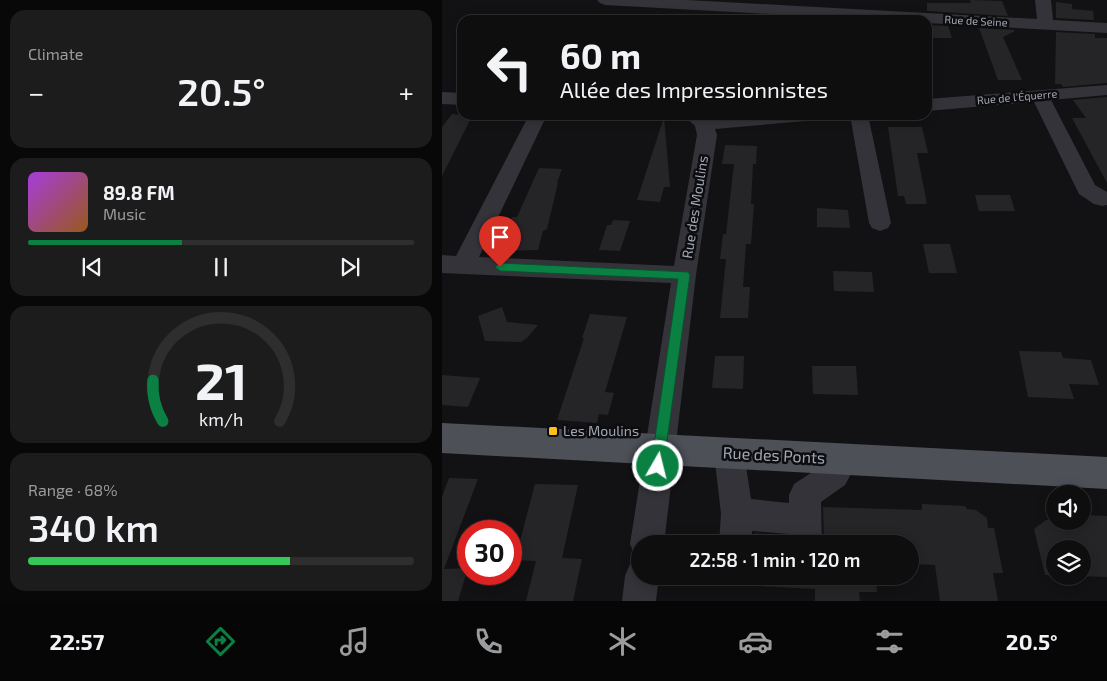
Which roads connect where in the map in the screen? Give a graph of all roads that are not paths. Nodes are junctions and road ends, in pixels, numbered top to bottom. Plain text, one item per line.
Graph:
1 (606, 0) edge
2 (1043, 0) edge
3 (759, 5) edge
4 (708, 13) edge
5 (910, 15) edge
6 (932, 16) edge
7 (1045, 24) junction
8 (1106, 28) edge
9 (1106, 90) edge
10 (1040, 96) junction
11 (442, 98) edge
12 (457, 99) edge
13 (932, 105) edge
14 (535, 120) edge
15 (698, 120) edge
16 (860, 120) edge
17 (1102, 199) dead end
18 (880, 223) dead end
19 (452, 264) edge
20 (684, 275) junction
21 (442, 438) edge
22 (661, 449) junction
23 (729, 453) junction
24 (844, 459) junction
25 (1106, 473) edge
26 (736, 529) edge
27 (805, 532) edge
28 (648, 535) edge
29 (641, 585) edge
30 (639, 601) edge

1 - 4 street, Rue de Seine
2 - 7 street
3 - 4 street, Rue de Seine
3 - 5 street, Rue de Seine
6 - 7 street, Rue de Seine
7 - 8 street, Rue de Seine
9 - 10 street, Rue de l'Équerre
10 - 13 street, Rue de l'Équerre
10 - 17 street
11 - 12 street
14 - 19 street
15 - 20 street, Rue des Moulins
16 - 18 street
19 - 20 street
20 - 22 street, Rue des Moulins
21 - 22 main road, Rue des Ponts
22 - 23 main road, Rue des Ponts
22 - 28 street, Rue des Moulins
23 - 24 main road, Rue des Ponts
23 - 26 street
24 - 25 main road, Rue des Ponts
24 - 27 street
26 - 27 street
29 - 30 street

